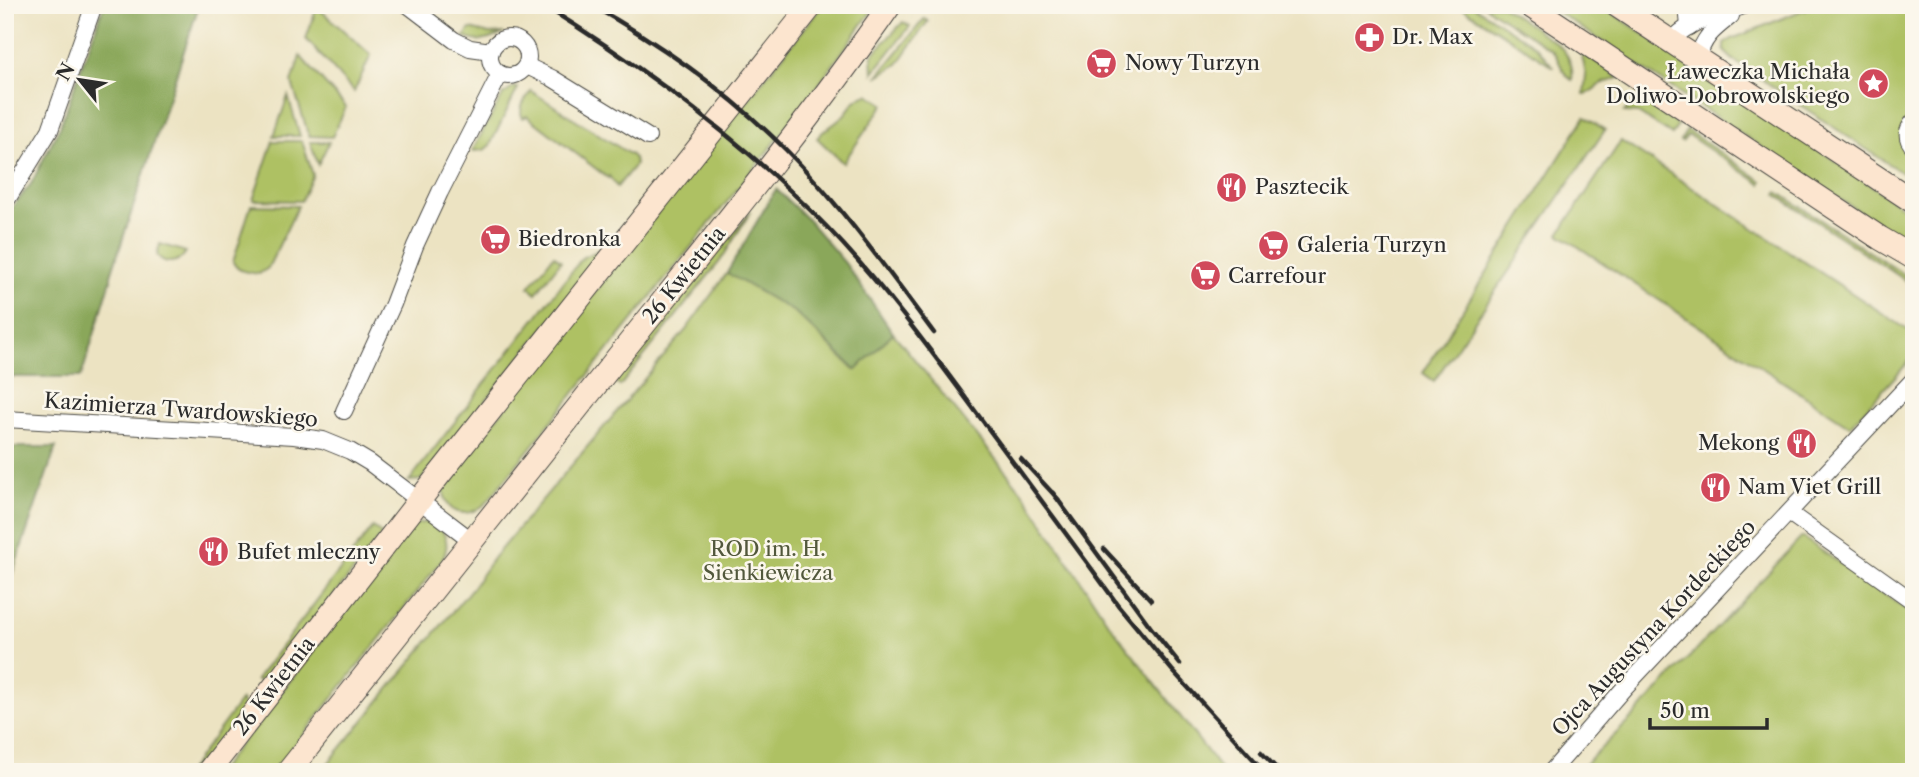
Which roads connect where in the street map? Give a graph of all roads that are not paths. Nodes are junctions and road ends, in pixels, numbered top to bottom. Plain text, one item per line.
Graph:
1 (94, 5) edge
2 (408, 5) edge
3 (812, 5) edge
4 (890, 5) edge
5 (1529, 5) edge
6 (1616, 5) edge
7 (1687, 5) edge
8 (1744, 6) edge
9 (1689, 27) junction
10 (1671, 42) junction
11 (491, 51) junction
12 (1697, 60) junction
13 (527, 66) junction
14 (500, 74) junction
15 (1914, 121) edge
16 (648, 137) dead end
17 (1914, 147) edge
18 (1914, 202) edge
19 (5, 203) edge
20 (1914, 258) edge
21 (1911, 379) edge
22 (344, 411) dead end
23 (5, 419) edge
24 (419, 501) junction
25 (1788, 513) junction
26 (471, 540) junction
27 (1914, 602) edge
28 (208, 772) edge
29 (288, 772) edge
30 (1551, 772) edge

1 - 19 street
2 - 11 street
3 - 24 street, 26 Kwietnia
4 - 26 street, 26 Kwietnia
5 - 20 street
6 - 10 street
7 - 9 street
8 - 9 street
8 - 12 street
9 - 10 street
10 - 12 street
11 - 13 street
11 - 14 street
12 - 18 street
13 - 14 street
13 - 16 street
14 - 22 street
15 - 17 street
21 - 25 street, Ojca Augustyna Kordeckiego
23 - 24 street, Kazimierza Twardowskiego
24 - 26 street
24 - 28 street, 26 Kwietnia
25 - 27 street
25 - 30 street, Ojca Augustyna Kordeckiego
26 - 29 street, 26 Kwietnia

